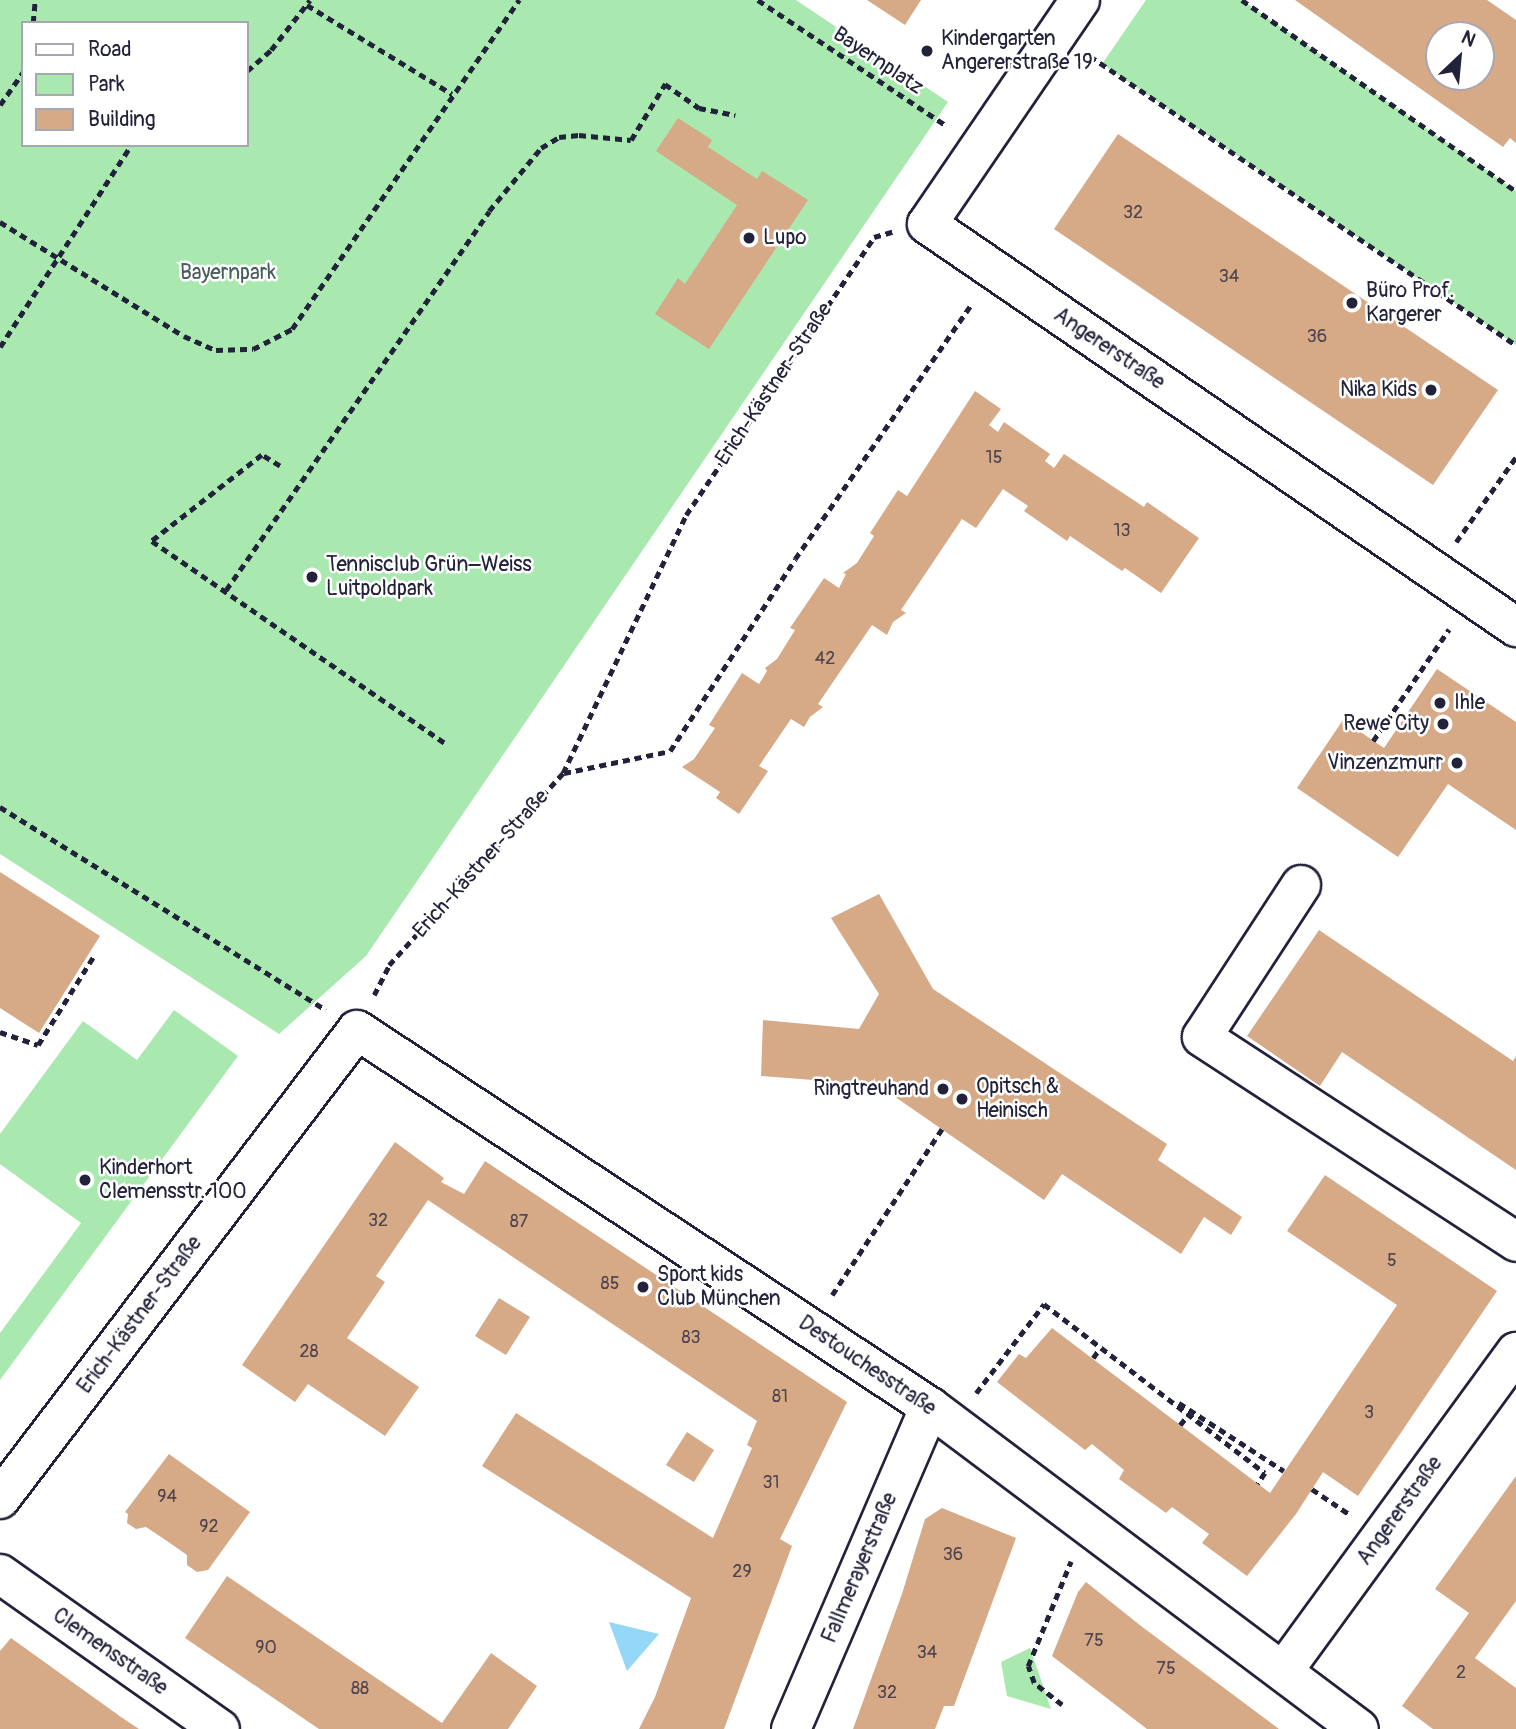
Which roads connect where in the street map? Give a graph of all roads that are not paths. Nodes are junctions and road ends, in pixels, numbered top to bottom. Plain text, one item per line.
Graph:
1 (1080, 0) edge
2 (1516, 627) edge
3 (1301, 885) dead end
4 (357, 1030) joint
5 (1516, 1242) edge
6 (1516, 1352) edge
7 (941, 1416) junction
8 (0, 1499) edge
9 (0, 1574) edge
10 (1284, 1670) junction
11 (220, 1729) edge
12 (791, 1729) edge
13 (1359, 1729) edge

1 - 2 street, Angererstraße
3 - 5 street
4 - 7 street, Destouchesstraße
4 - 8 street, Erich-Kästner-Straße
6 - 10 street, Angererstraße
7 - 10 street, Destouchesstraße
7 - 12 street, Fallmerayerstraße
9 - 11 street, Clemensstraße
10 - 13 street, Destouchesstraße

